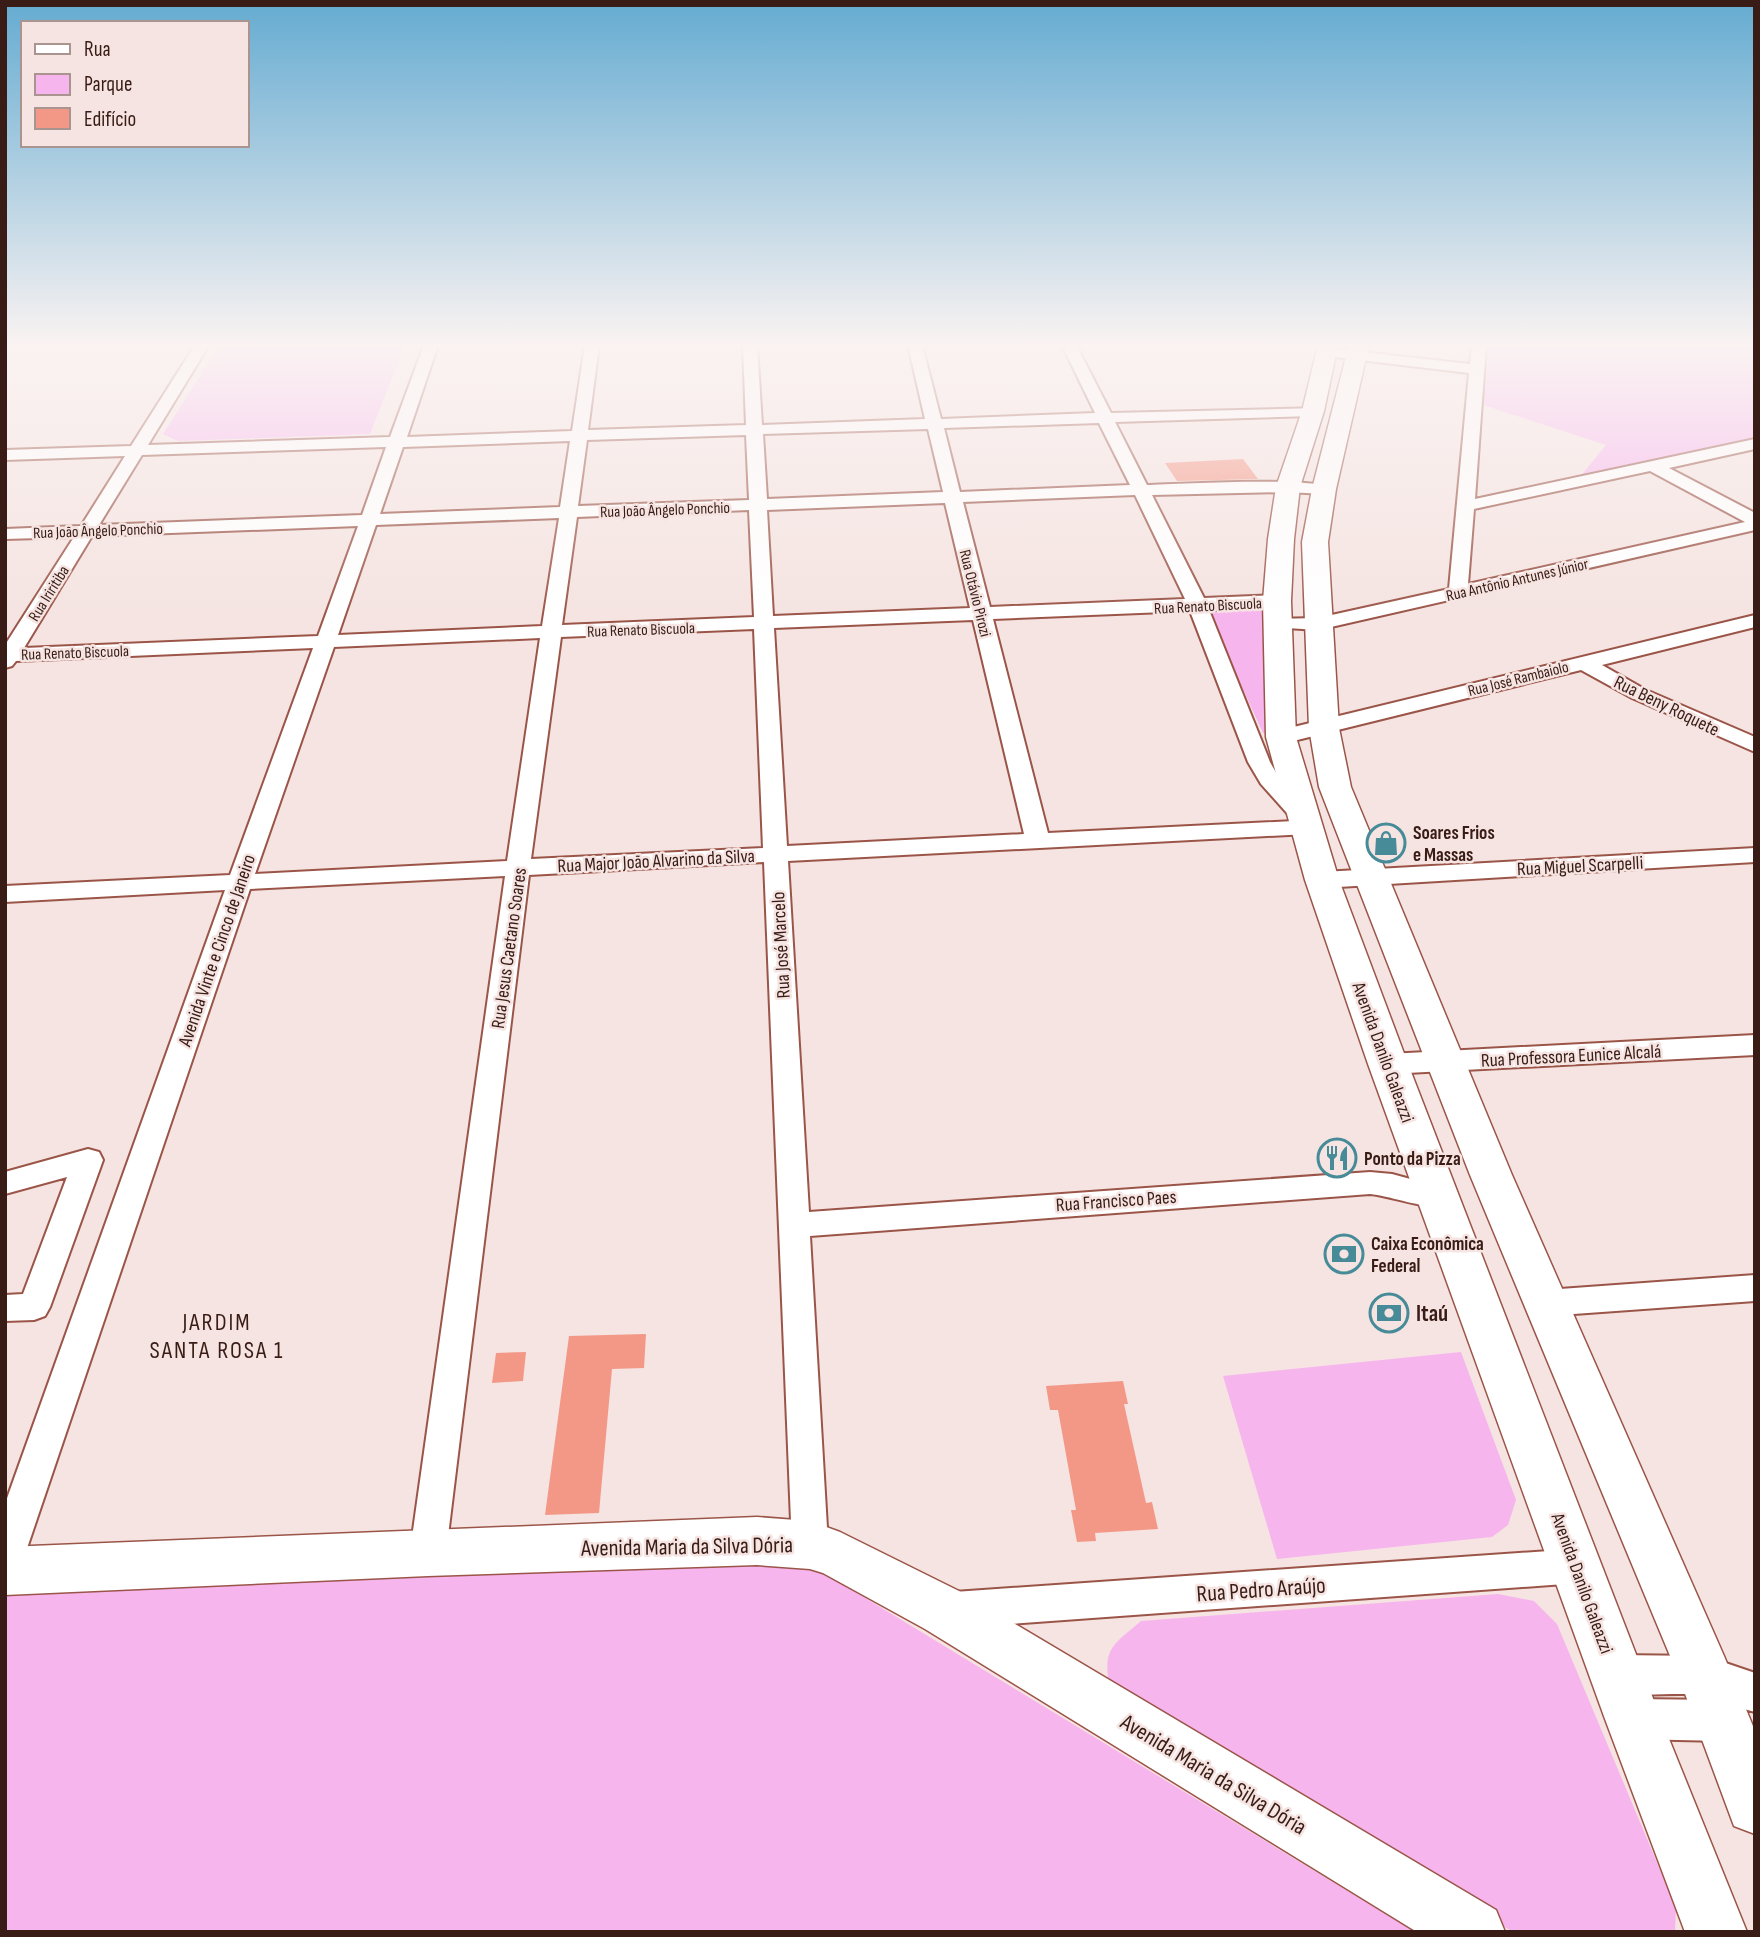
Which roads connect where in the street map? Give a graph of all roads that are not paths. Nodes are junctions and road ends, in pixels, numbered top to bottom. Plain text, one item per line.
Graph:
1 (145, 435) edge
2 (400, 435) edge
3 (570, 435) edge
4 (579, 435) edge
5 (754, 435) edge
6 (937, 435) edge
7 (1114, 435) edge
8 (1311, 435) edge
9 (1320, 435) edge
10 (1470, 435) edge
11 (397, 443) junction
12 (1755, 444) edge
13 (135, 452) junction
14 (5, 455) edge
15 (1653, 466) junction
16 (1306, 488) junction
17 (1141, 490) junction
18 (953, 498) junction
19 (758, 505) junction
20 (1465, 506) junction
21 (568, 512) junction
22 (367, 520) junction
23 (1755, 520) edge
24 (1755, 525) edge
25 (87, 531) junction
26 (5, 534) edge
27 (1458, 592) junction
28 (1198, 606) junction
29 (982, 615) junction
30 (1291, 616) junction
31 (1755, 621) edge
32 (764, 624) junction
33 (551, 633) junction
34 (324, 642) junction
35 (7, 658) edge
36 (1582, 662) junction
37 (1324, 728) junction
38 (1281, 737) junction
39 (1755, 745) edge
40 (1306, 822) junction
41 (1038, 841) junction
42 (775, 854) junction
43 (1755, 855) edge
44 (518, 867) junction
45 (1371, 878) junction
46 (1322, 880) junction
47 (240, 882) junction
48 (5, 894) edge
49 (1755, 1045) edge
50 (1446, 1061) junction
51 (1388, 1064) junction
52 (5, 1183) edge
53 (1436, 1197) junction
54 (794, 1225) junction
55 (1755, 1288) edge
56 (1546, 1303) junction
57 (5, 1308) edge
58 (810, 1545) junction
59 (428, 1552) junction
60 (5, 1557) edge
61 (1578, 1566) junction
62 (5, 1572) edge
63 (944, 1611) junction
64 (1616, 1674) junction
65 (1734, 1699) edge
66 (1633, 1719) junction
67 (1755, 1805) edge
68 (1703, 1916) edge
69 (1474, 1932) edge

1 - 13 street, Rua Iriritiba
2 - 11 street, Avenida Vinte e Cinco de Janeiro
3 - 11 street
4 - 21 street, Rua Jesus Caetano Soares
5 - 19 street, Rua José Marcelo
6 - 18 street, Rua Otávio Pirozi
7 - 17 street
8 - 16 main road, Avenida Danilo Galeazzi
9 - 16 main road, Avenida Danilo Galeazzi
10 - 20 street
11 - 13 street
11 - 22 street, Avenida Vinte e Cinco de Janeiro
12 - 15 street
13 - 14 street
13 - 25 street, Rua Iriritiba
15 - 20 street
15 - 23 street
16 - 17 street, Rua João Ângelo Ponchio
16 - 30 main road, Avenida Danilo Galeazzi
17 - 18 street, Rua João Ângelo Ponchio
17 - 28 street
18 - 19 street, Rua João Ângelo Ponchio
18 - 29 street, Rua Otávio Pirozi
19 - 21 street, Rua João Ângelo Ponchio
19 - 32 street, Rua José Marcelo
20 - 27 street
21 - 22 street, Rua João Ângelo Ponchio
21 - 33 street, Rua Jesus Caetano Soares
22 - 25 street, Rua João Ângelo Ponchio
22 - 34 street, Avenida Vinte e Cinco de Janeiro
24 - 27 street, Rua Antônio Antunes Júnior
25 - 26 street, Rua João Ângelo Ponchio
25 - 35 street, Rua Iriritiba
27 - 30 street, Rua Antônio Antunes Júnior
28 - 29 street, Rua Renato Biscuola
28 - 30 street, Rua Renato Biscuola
28 - 40 street
29 - 32 street, Rua Renato Biscuola
29 - 41 street, Rua Otávio Pirozi
30 - 37 main road, Avenida Danilo Galeazzi
30 - 38 main road, Avenida Danilo Galeazzi
31 - 36 street, Rua José Rambaiolo
32 - 33 street, Rua Renato Biscuola
32 - 42 street, Rua José Marcelo
33 - 34 street, Rua Renato Biscuola
33 - 44 street, Rua Jesus Caetano Soares
34 - 35 street, Rua Renato Biscuola
34 - 47 street, Avenida Vinte e Cinco de Janeiro
36 - 37 street, Rua José Rambaiolo
36 - 39 street, Rua Beny Roquete
37 - 38 street, Rua José Rambaiolo
37 - 45 main road, Avenida Danilo Galeazzi
38 - 40 main road, Avenida Danilo Galeazzi
40 - 41 street, Rua Major João Alvarino da Silva
40 - 46 main road, Avenida Danilo Galeazzi
41 - 42 street, Rua Major João Alvarino da Silva
42 - 44 street, Rua Major João Alvarino da Silva
42 - 54 street, Rua José Marcelo
43 - 45 street, Rua Miguel Scarpelli
44 - 47 street, Rua Major João Alvarino da Silva
44 - 59 street, Rua Jesus Caetano Soares
45 - 46 street, Rua Miguel Scarpelli
45 - 50 main road, Avenida Danilo Galeazzi
46 - 51 main road, Avenida Danilo Galeazzi
47 - 48 street, Rua Major João Alvarino da Silva
47 - 60 street, Avenida Vinte e Cinco de Janeiro
49 - 50 street, Rua Professora Eunice Alcalá
50 - 51 street, Rua Professora Eunice Alcalá
50 - 56 main road, Avenida Danilo Galeazzi
51 - 53 main road, Avenida Danilo Galeazzi
52 - 57 street
53 - 54 street, Rua Francisco Paes
53 - 61 main road, Avenida Danilo Galeazzi
54 - 58 street, Rua José Marcelo
55 - 56 street
56 - 65 main road, Avenida Danilo Galeazzi
58 - 59 main road, Avenida Maria da Silva Dória
58 - 63 main road, Avenida Maria da Silva Dória
59 - 62 main road, Avenida Maria da Silva Dória
61 - 63 street, Rua Pedro Araújo
61 - 64 main road, Avenida Danilo Galeazzi
63 - 69 main road, Avenida Maria da Silva Dória
64 - 65 street
64 - 66 main road, Avenida Danilo Galeazzi
65 - 66 street
65 - 67 main road, Avenida Danilo Galeazzi
66 - 68 main road, Avenida Danilo Galeazzi

